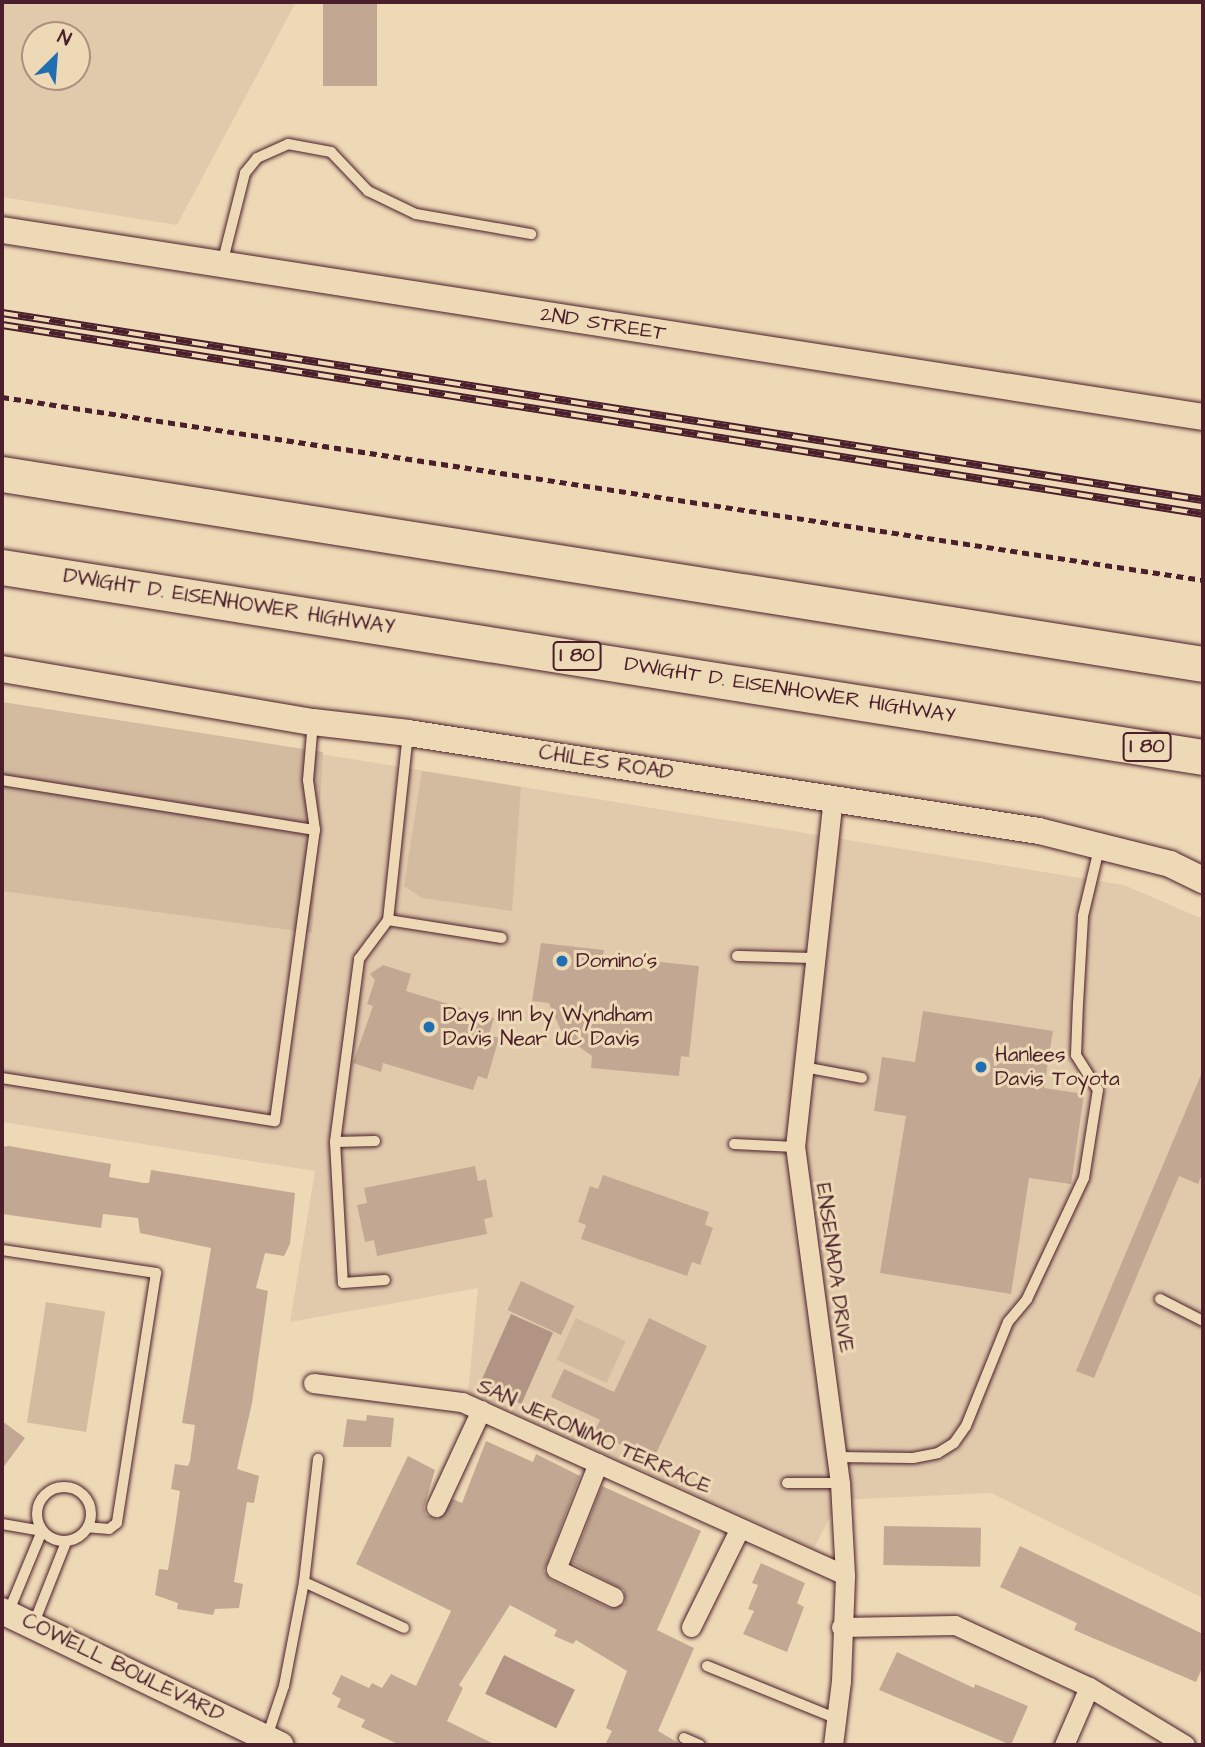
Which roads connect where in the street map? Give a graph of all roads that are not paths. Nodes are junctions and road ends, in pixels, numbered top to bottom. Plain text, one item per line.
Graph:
1 (2, 230) edge
2 (531, 234) dead end
3 (222, 264) junction
4 (1203, 417) edge
5 (2, 474) edge
6 (2, 567) edge
7 (970, 625) junction
8 (1203, 651) edge
9 (1203, 664) edge
10 (2, 669) edge
11 (313, 722) junction
12 (408, 733) junction
13 (1203, 757) edge
14 (2, 780) edge
15 (833, 797) junction
16 (315, 830) junction
17 (1101, 843) junction
18 (1203, 880) edge
19 (388, 920) junction
20 (502, 938) dead end
21 (737, 956) dead end
22 (816, 958) junction
23 (804, 1067) junction
24 (862, 1078) dead end
25 (2, 1079) edge
26 (375, 1141) dead end
27 (335, 1142) junction
28 (734, 1144) dead end
29 (795, 1147) junction
30 (2, 1250) edge
31 (385, 1280) dead end
32 (1160, 1299) dead end
33 (1203, 1321) edge
34 (313, 1383) dead end
35 (481, 1410) junction
36 (837, 1457) junction
37 (318, 1459) dead end
38 (598, 1463) junction
39 (787, 1483) dead end
40 (841, 1483) junction
41 (436, 1507) dead end
42 (2, 1524) edge
43 (88, 1527) junction
44 (740, 1528) junction
45 (42, 1531) junction
46 (66, 1542) junction
47 (845, 1575) junction
48 (304, 1582) junction
49 (614, 1597) dead end
50 (5, 1612) edge
51 (34, 1623) junction
52 (691, 1627) dead end
53 (841, 1627) junction
54 (404, 1629) dead end
55 (707, 1666) dead end
56 (1089, 1687) junction
57 (835, 1718) junction
58 (684, 1738) dead end
59 (273, 1741) edge
60 (700, 1745) edge
61 (833, 1745) edge
62 (1064, 1745) edge
63 (1185, 1745) edge

1 - 3 street, 2ND STREET
2 - 3 lane
3 - 4 street, 2ND STREET
5 - 7 highway
6 - 13 highway, DWIGHT D. EISENHOWER HIGHWAY / I 80
7 - 8 highway
7 - 9 highway
10 - 11 street, CHILES ROAD
11 - 12 street, CHILES ROAD
11 - 16 lane
12 - 15 street, CHILES ROAD
12 - 19 lane
14 - 16 lane
15 - 17 street, CHILES ROAD
15 - 22 street, ENSENADA DRIVE
16 - 25 lane
17 - 18 street, CHILES ROAD
17 - 36 lane
19 - 20 lane
19 - 27 lane
21 - 22 lane
22 - 23 street, ENSENADA DRIVE
23 - 24 lane
23 - 29 street, ENSENADA DRIVE
26 - 27 lane
27 - 31 lane
28 - 29 lane
29 - 36 street, ENSENADA DRIVE
30 - 43 lane
32 - 33 lane
34 - 35 street, SAN JERONIMO TERRACE
35 - 38 street, SAN JERONIMO TERRACE
35 - 41 street
36 - 40 street, ENSENADA DRIVE
37 - 48 lane
38 - 44 street, SAN JERONIMO TERRACE
38 - 49 street
39 - 40 lane
40 - 47 street, ENSENADA DRIVE
42 - 45 lane
43 - 45 lane
43 - 46 lane
44 - 47 street, SAN JERONIMO TERRACE
44 - 52 street
45 - 46 lane
45 - 50 lane
46 - 51 lane
47 - 53 street, ENSENADA DRIVE
48 - 54 lane
48 - 59 lane
50 - 51 street, COWELL BOULEVARD
51 - 59 street, COWELL BOULEVARD
53 - 56 street
53 - 57 street, ENSENADA DRIVE
55 - 57 lane
56 - 62 street
56 - 63 street
57 - 61 street, ENSENADA DRIVE
58 - 60 lane

